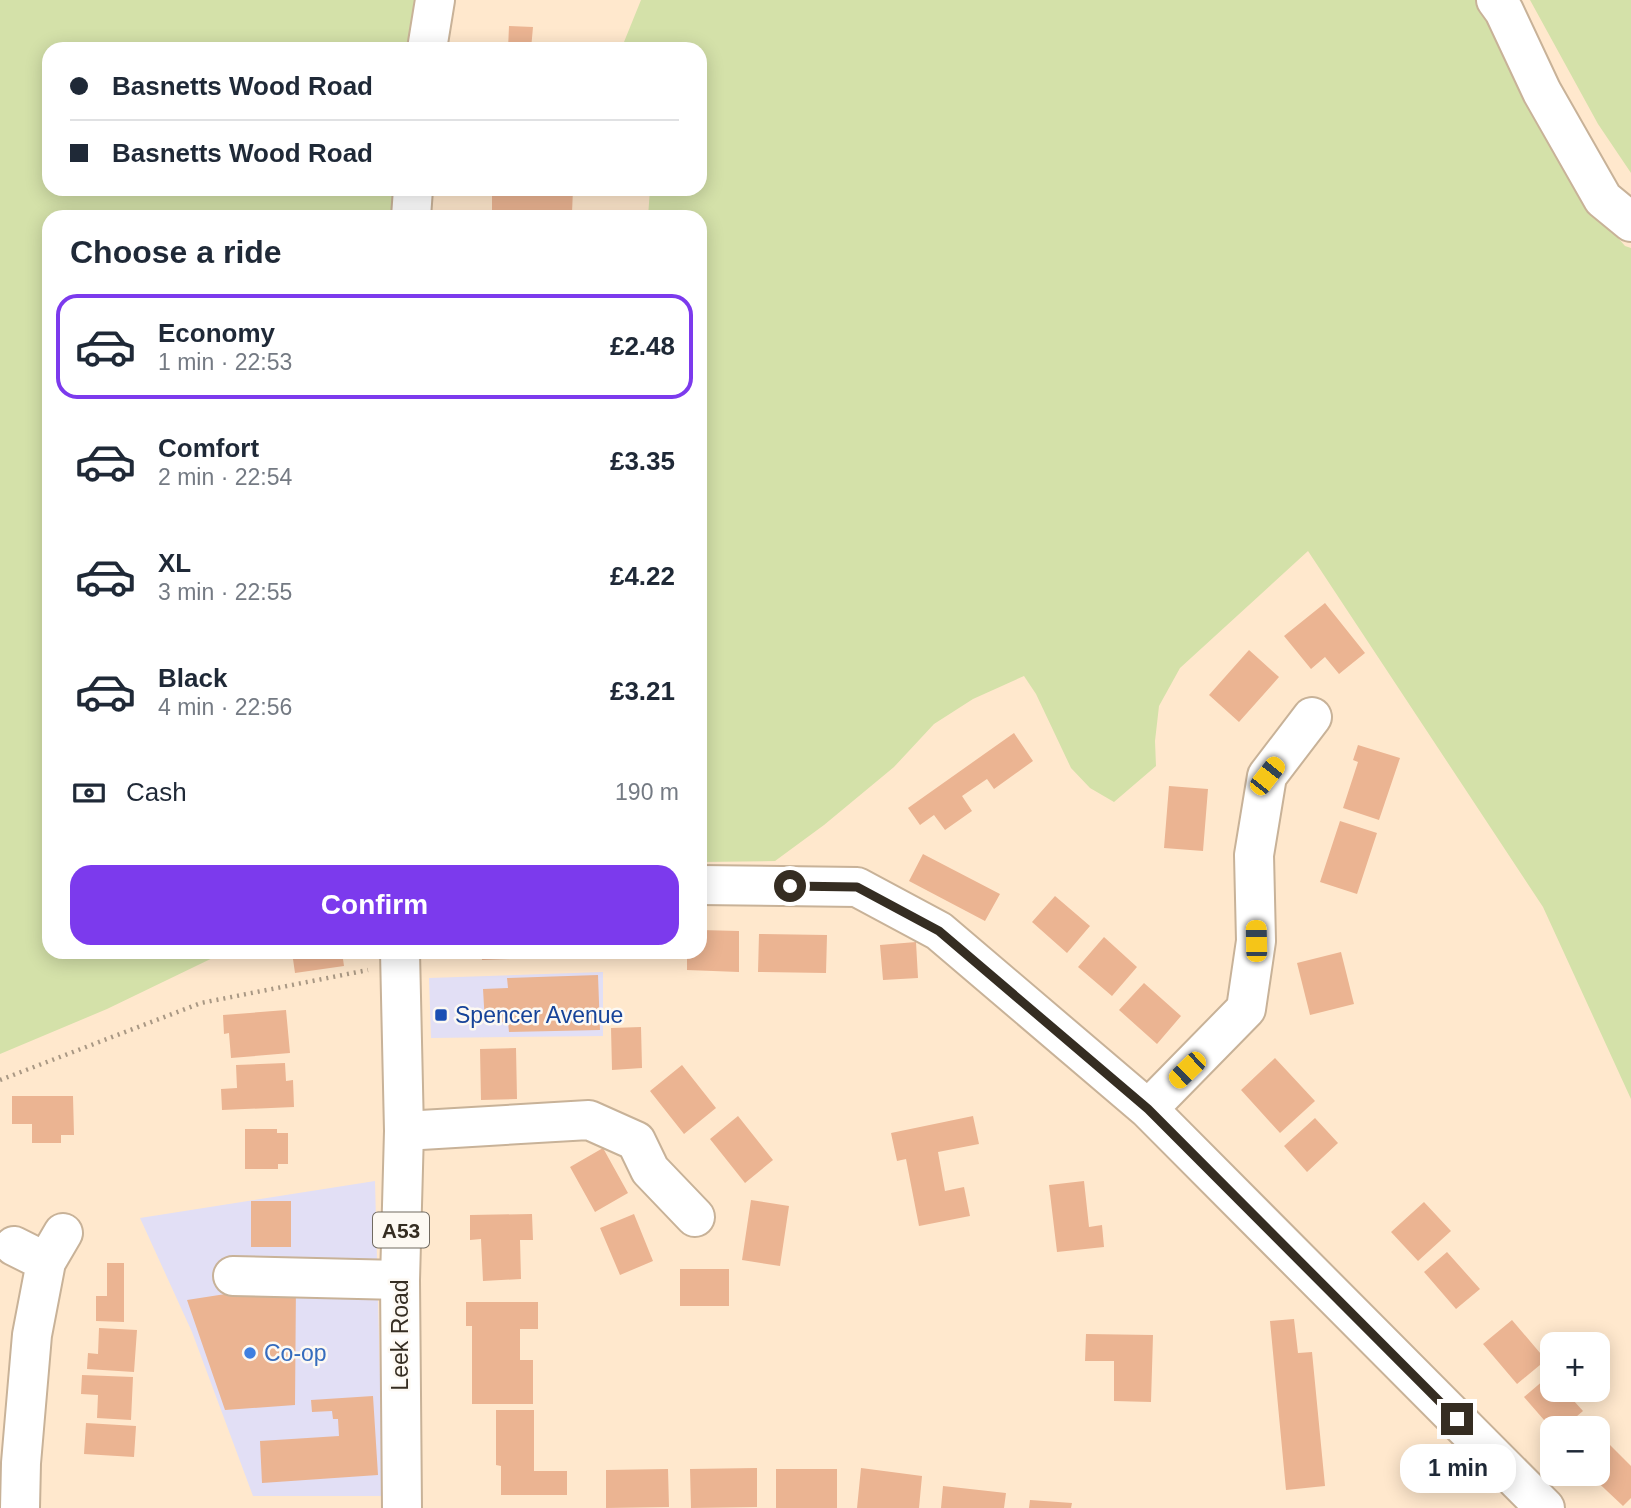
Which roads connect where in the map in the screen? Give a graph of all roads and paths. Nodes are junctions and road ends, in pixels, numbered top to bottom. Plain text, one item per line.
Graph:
1 (435, 0) edge
2 (1496, 0) edge
3 (428, 42) edge
4 (1631, 222) edge
5 (1312, 717) dead end
6 (707, 885) edge
7 (396, 959) edge
8 (400, 959) edge
9 (0, 1080) edge
10 (1148, 1109) junction
11 (404, 1131) junction
12 (695, 1217) dead end
13 (41, 1247) dead end
14 (233, 1276) dead end
15 (400, 1280) junction
16 (20, 1508) edge
17 (402, 1508) edge
18 (1545, 1508) edge

1 - 3 main road
2 - 4 main road
5 - 10 main road
6 - 10 main road
7 - 9 path
8 - 11 main road, Leek Road / A53
10 - 18 main road
11 - 12 main road
11 - 15 main road, Leek Road / A53
13 - 16 main road
14 - 15 main road
15 - 17 main road, Leek Road / A53

